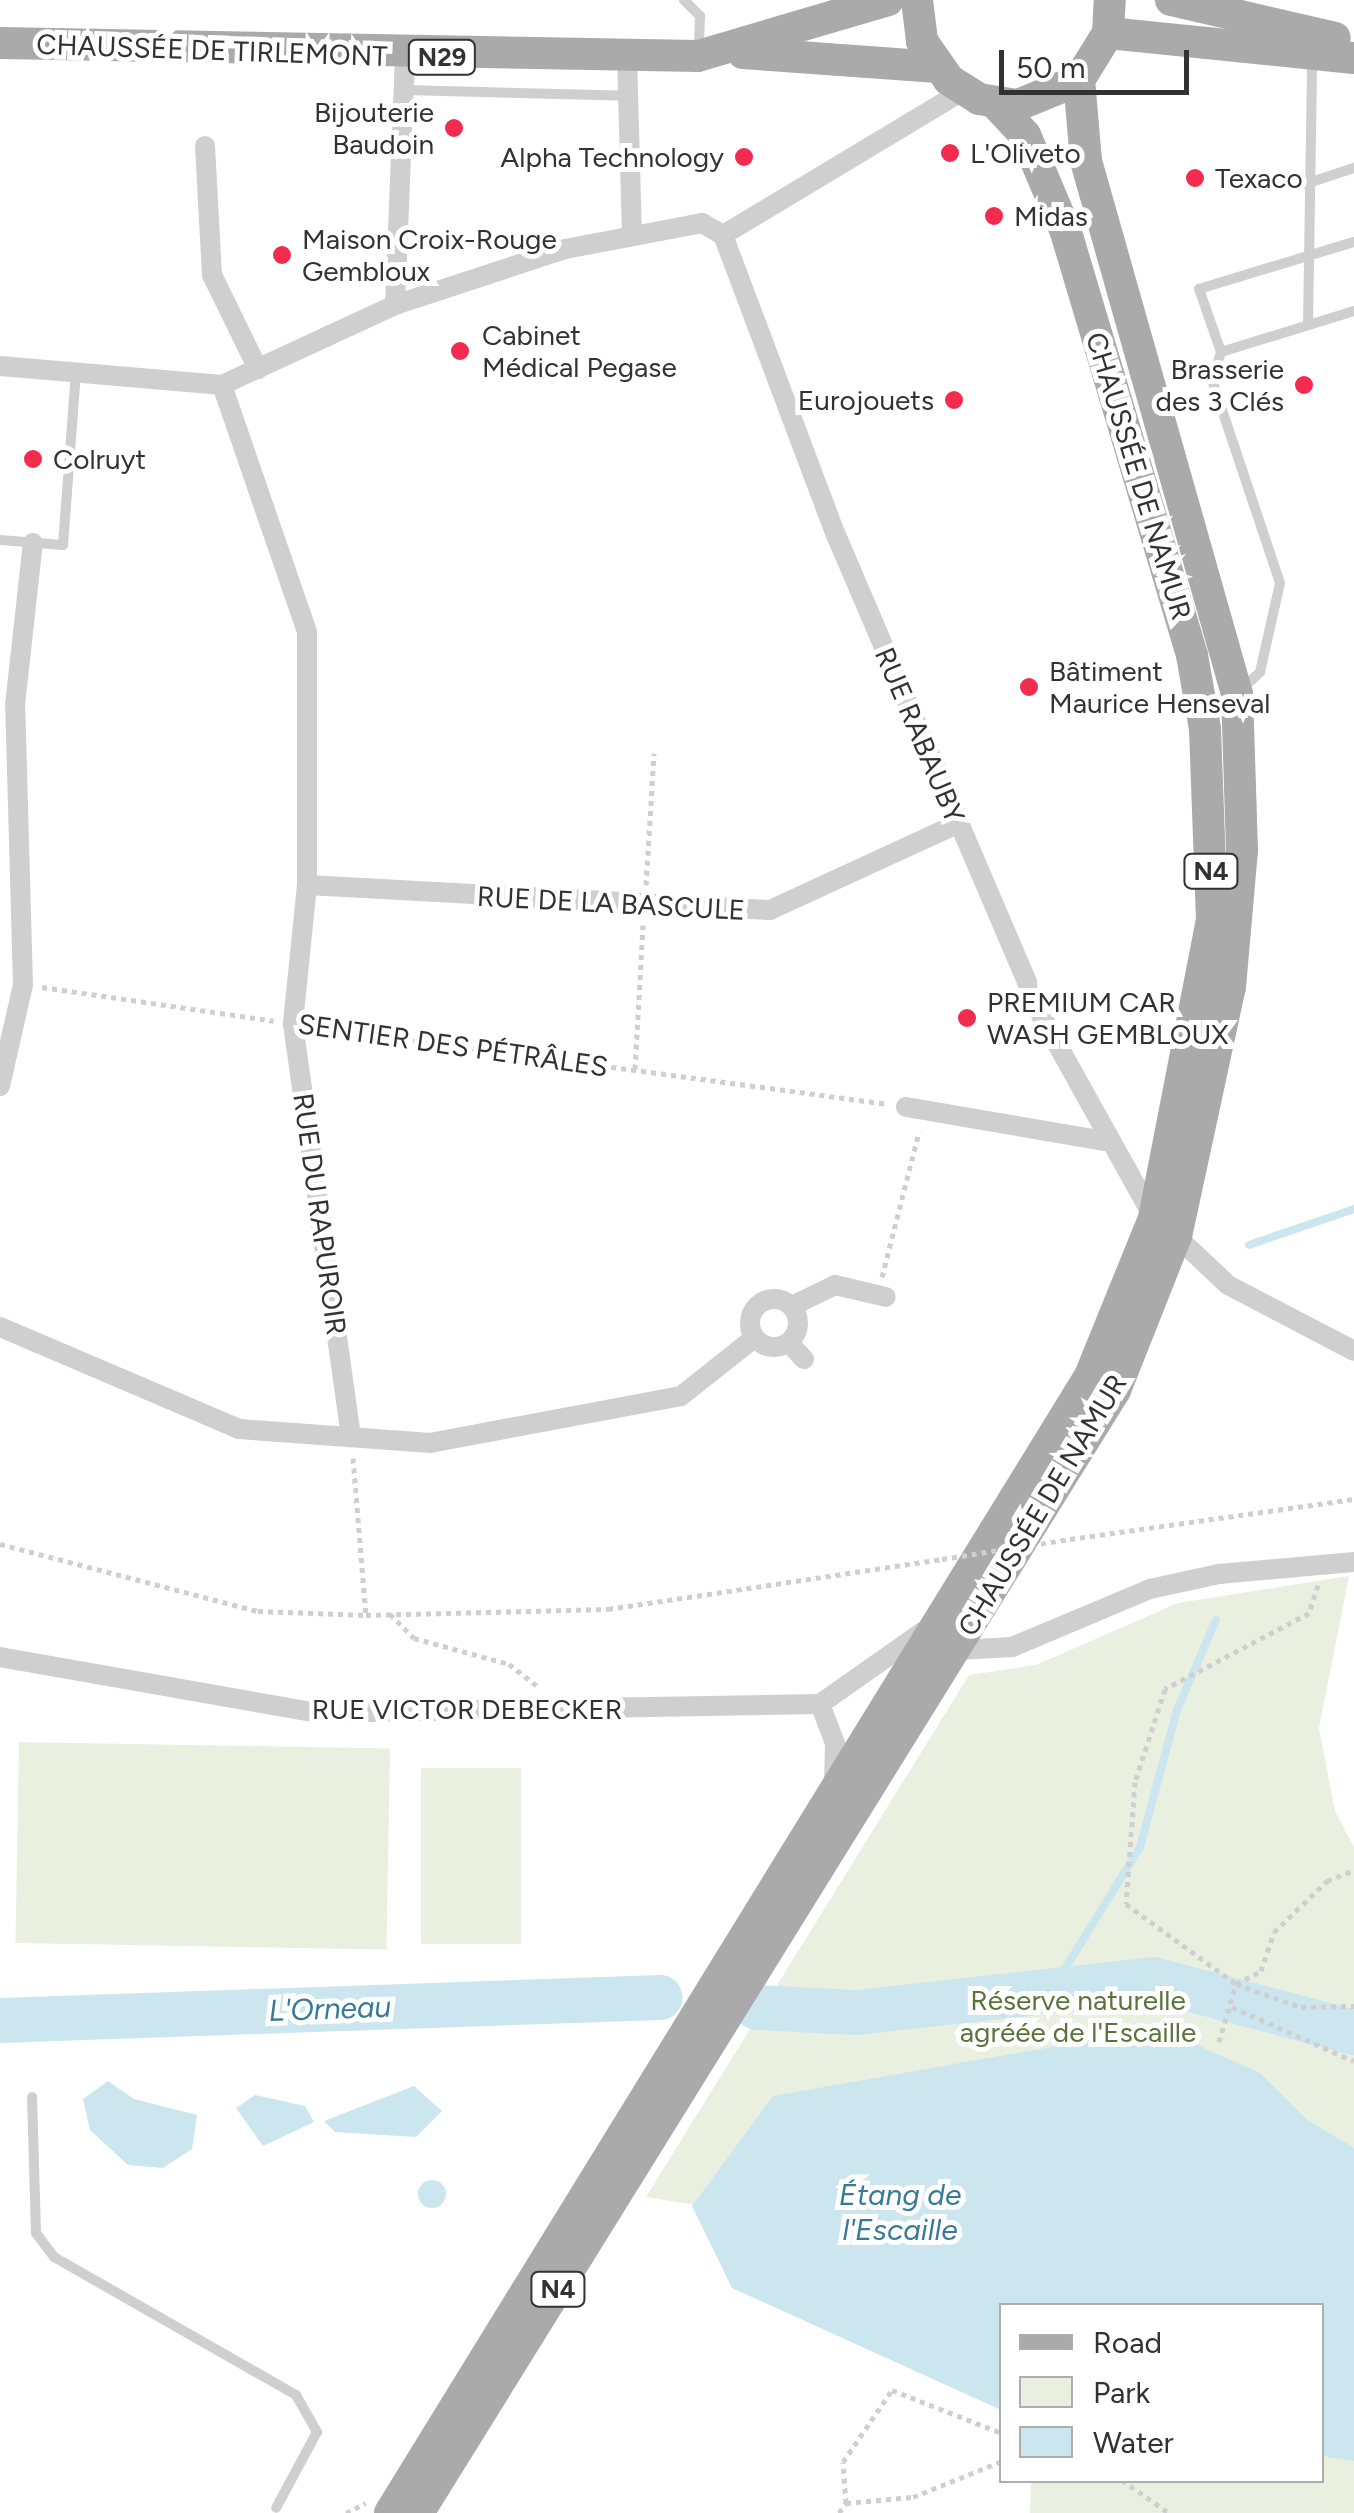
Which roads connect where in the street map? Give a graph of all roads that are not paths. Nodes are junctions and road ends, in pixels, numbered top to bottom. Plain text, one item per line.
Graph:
1 (684, 0) edge
2 (888, 0) edge
3 (917, 0) edge
4 (1170, 0) edge
5 (1109, 16) edge
6 (1354, 40) edge
7 (0, 42) edge
8 (711, 54) junction
9 (405, 57) junction
10 (627, 57) junction
11 (1312, 58) junction
12 (1354, 58) edge
13 (937, 67) junction
14 (1079, 80) junction
15 (404, 90) junction
16 (963, 91) junction
17 (628, 96) junction
18 (996, 104) junction
19 (205, 146) dead end
20 (1354, 168) edge
21 (1305, 184) junction
22 (723, 235) junction
23 (632, 236) junction
24 (1354, 242) edge
25 (1304, 254) junction
26 (395, 305) junction
27 (1354, 311) edge
28 (1308, 324) junction
29 (1221, 352) junction
30 (0, 366) edge
31 (258, 369) junction
32 (76, 373) junction
33 (222, 386) junction
34 (0, 540) edge
35 (33, 542) junction
36 (1236, 694) junction
37 (8, 706) edge
38 (957, 824) junction
39 (307, 885) junction
40 (0, 1086) edge
41 (915, 1108) road end
42 (1105, 1141) junction
43 (1165, 1227) junction
44 (882, 1296) road end
45 (792, 1306) junction
46 (0, 1327) edge
47 (753, 1339) junction
48 (789, 1342) junction
49 (1354, 1350) edge
50 (804, 1359) dead end
51 (351, 1436) junction
52 (1354, 1562) edge
53 (942, 1619) junction
54 (956, 1650) junction
55 (0, 1657) edge
56 (820, 1704) junction
57 (834, 1798) junction
58 (756, 1942) junction
59 (32, 2098) dead end
60 (276, 2508) dead end
61 (395, 2511) edge

1 - 8 lane
2 - 8 main road, CHAUSSÉE DE TIRLEMONT / N29
3 - 13 main road
4 - 6 main road
5 - 11 main road
5 - 14 main road
7 - 9 main road, CHAUSSÉE DE TIRLEMONT / N29
8 - 10 main road, CHAUSSÉE DE TIRLEMONT / N29
8 - 13 main road, CHAUSSÉE DE TIRLEMONT / N29
9 - 10 main road, CHAUSSÉE DE TIRLEMONT / N29
9 - 15 street
10 - 17 street
11 - 12 main road
11 - 21 lane
13 - 16 main road
14 - 18 main road
14 - 36 main road, CHAUSSÉE DE NAMUR / N4
15 - 17 lane
15 - 26 street
16 - 18 main road
16 - 22 street
17 - 23 street
18 - 43 main road, CHAUSSÉE DE NAMUR / N4
19 - 31 street
20 - 21 lane
21 - 25 lane
22 - 23 street
22 - 38 street, RUE RABAUBY
23 - 26 street
24 - 25 lane
25 - 28 lane
25 - 29 lane
26 - 31 street
27 - 28 lane
28 - 29 lane
29 - 36 lane
30 - 32 street
31 - 33 street
32 - 33 street
32 - 35 lane
33 - 39 street, RUE DU RAPUROIR
34 - 35 lane
35 - 37 street
36 - 43 main road, CHAUSSÉE DE NAMUR / N4
37 - 40 street
38 - 39 street, RUE DE LA BASCULE
38 - 42 street, RUE RABAUBY
39 - 51 street, RUE DU RAPUROIR
41 - 42 street
42 - 43 street, RUE RABAUBY
43 - 49 street, RUE RABAUBY
43 - 53 main road, CHAUSSÉE DE NAMUR / N4
43 - 54 main road, CHAUSSÉE DE NAMUR / N4
44 - 45 street
45 - 47 street
45 - 48 street
46 - 51 street
47 - 48 street
47 - 51 street
48 - 50 street
52 - 54 street
53 - 56 street
53 - 57 main road, CHAUSSÉE DE NAMUR / N4
54 - 58 main road, CHAUSSÉE DE NAMUR / N4
55 - 56 street, RUE VICTOR DEBECKER
56 - 57 street
57 - 58 main road, CHAUSSÉE DE NAMUR / N4
58 - 61 main road, CHAUSSÉE DE NAMUR / N4
58 - 61 main road, CHAUSSÉE DE NAMUR / N4
59 - 60 lane

